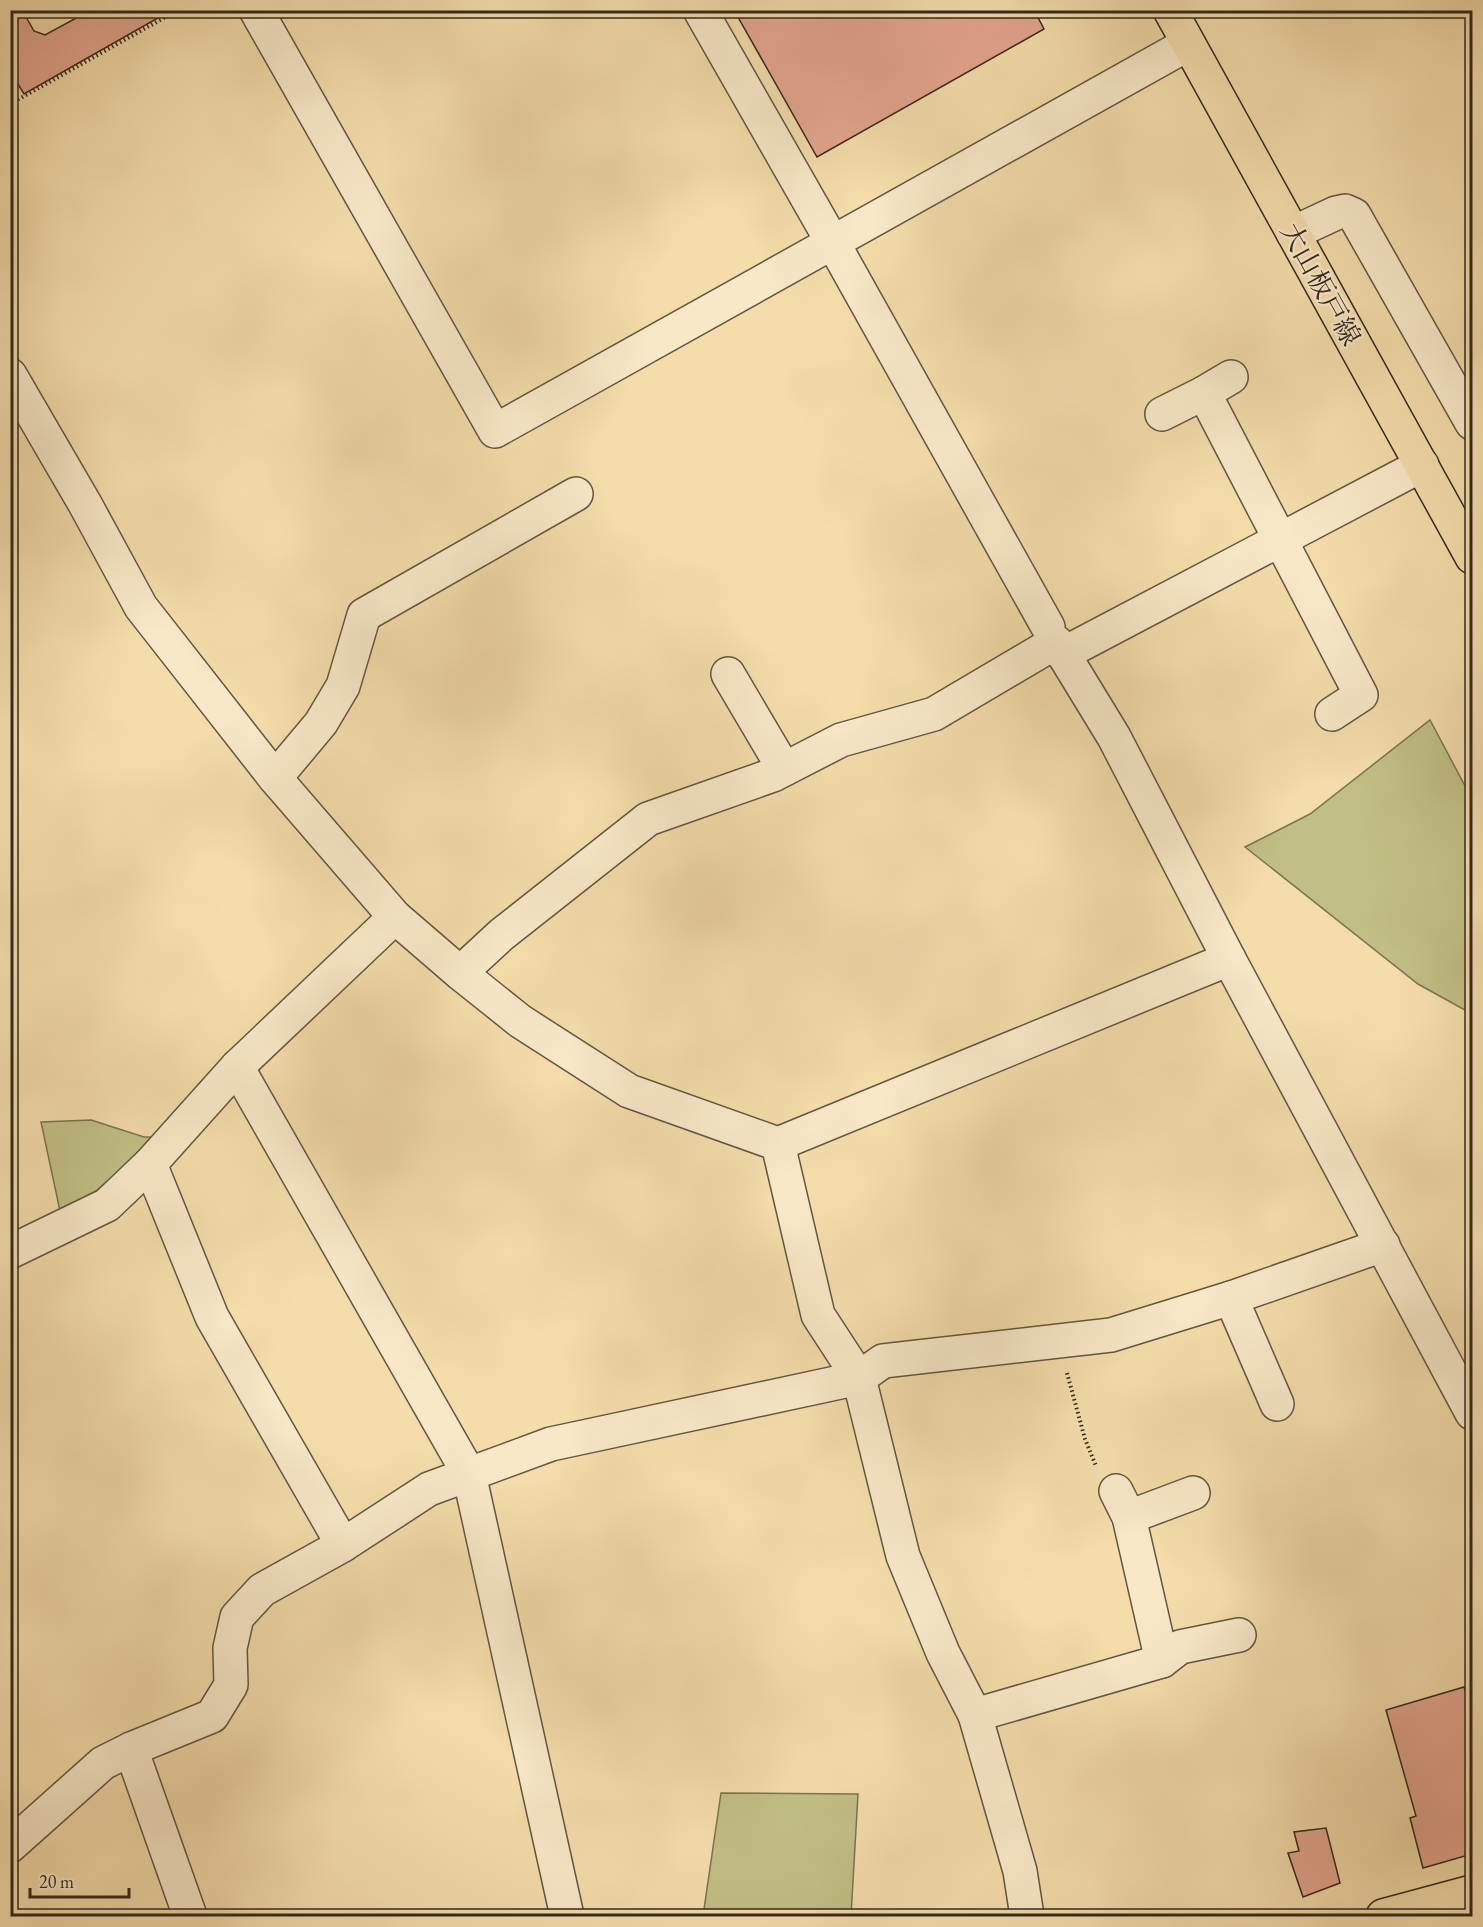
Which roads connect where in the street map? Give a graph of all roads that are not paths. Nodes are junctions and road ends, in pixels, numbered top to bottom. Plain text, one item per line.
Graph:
1 (256, 10) edge
2 (700, 10) edge
3 (1170, 10) edge
4 (1188, 44) junction
5 (1293, 233) junction
6 (833, 243) junction
7 (10, 375) edge
8 (1162, 414) dead end
9 (1473, 423) edge
10 (1422, 465) junction
11 (576, 494) dead end
12 (1281, 539) junction
13 (1473, 557) edge
14 (1056, 641) junction
15 (728, 674) dead end
16 (1332, 714) dead end
17 (784, 770) junction
18 (275, 778) junction
19 (395, 917) junction
20 (1229, 959) junction
21 (460, 973) junction
22 (237, 1067) junction
23 (778, 1144) junction
24 (150, 1164) junction
25 (1383, 1245) junction
26 (10, 1252) edge
27 (1231, 1298) junction
28 (860, 1378) junction
29 (1277, 1404) dead end
30 (1473, 1413) edge
31 (469, 1474) junction
32 (1193, 1494) dead end
33 (343, 1545) junction
34 (1239, 1635) dead end
35 (1162, 1661) junction
36 (975, 1715) junction
37 (131, 1749) junction
38 (10, 1846) edge
39 (1473, 1892) edge
40 (1401, 1914) edge
41 (190, 1917) edge
42 (567, 1917) edge
43 (1027, 1917) edge

1 - 6 street
2 - 6 street
3 - 4 main road, 大山板戸線
4 - 5 main road, 大山板戸線
4 - 6 street
5 - 9 street
5 - 10 main road, 大山板戸線
6 - 14 street
7 - 18 street
8 - 12 street
10 - 12 street
10 - 13 main road, 大山板戸線
11 - 18 street
12 - 14 street
12 - 16 street
14 - 17 street
14 - 20 street
15 - 17 street
17 - 21 street
18 - 19 street
19 - 21 street
19 - 22 street
20 - 23 street
20 - 25 street
21 - 23 street
22 - 24 street
22 - 31 street
23 - 28 street
24 - 26 street
24 - 33 street
25 - 27 street
25 - 30 street
27 - 28 street
27 - 29 street
28 - 31 street
28 - 36 street
31 - 33 street
31 - 42 street
32 - 35 street
33 - 37 street
34 - 35 street
35 - 36 street
36 - 43 street
37 - 38 street
37 - 41 street
39 - 40 main road

